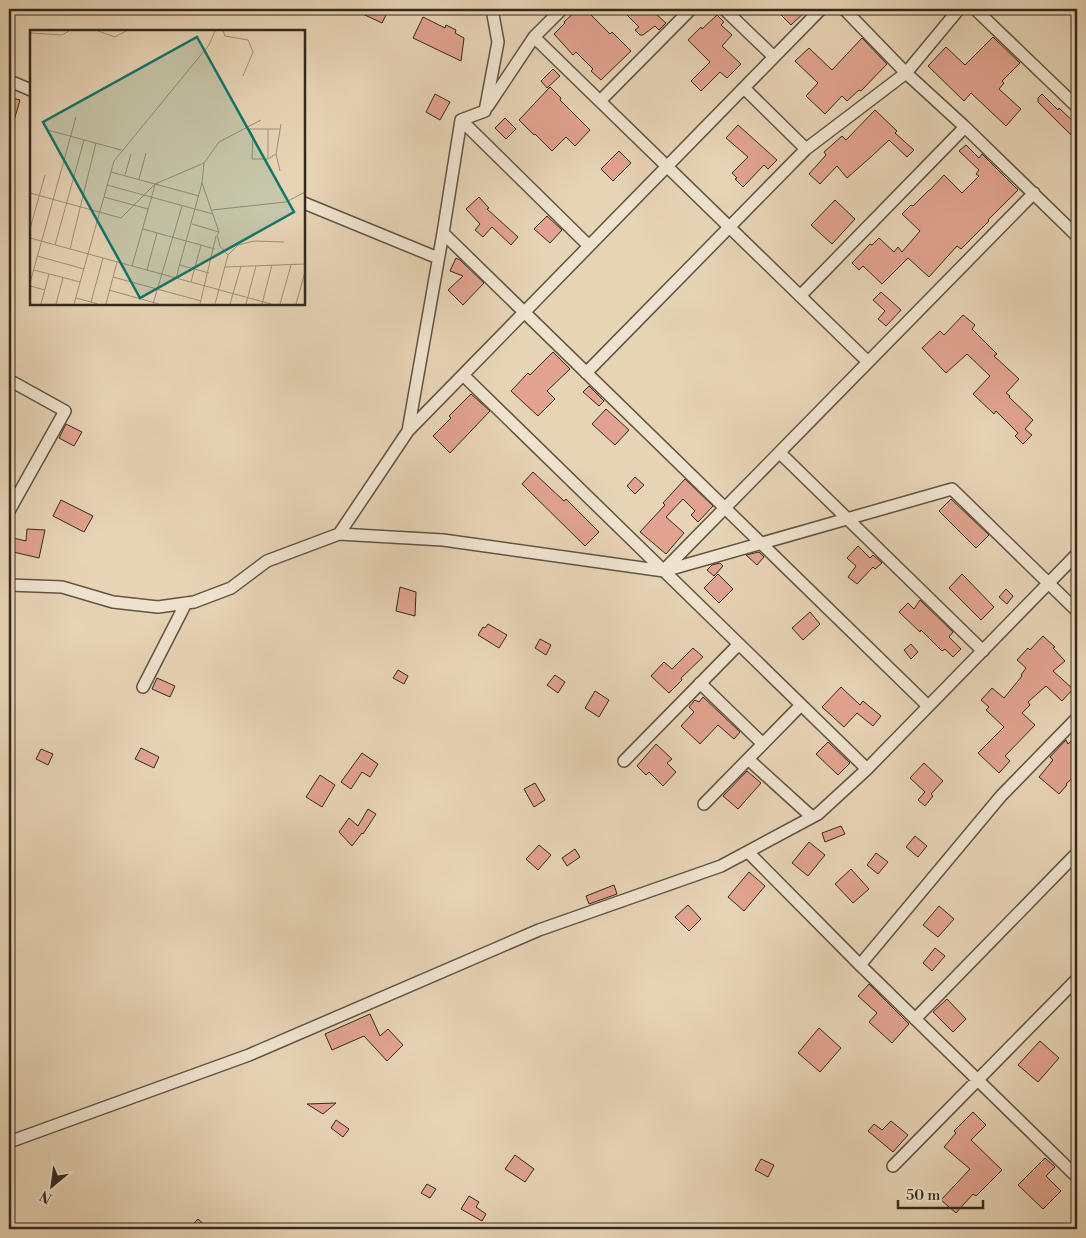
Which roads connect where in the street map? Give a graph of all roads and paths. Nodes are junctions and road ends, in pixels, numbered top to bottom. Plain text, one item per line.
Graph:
1 (492, 9) edge
2 (562, 9) edge
3 (691, 9) edge
4 (724, 9) edge
5 (822, 9) edge
6 (844, 9) edge
7 (959, 9) edge
8 (975, 9) edge
9 (534, 37) junction
10 (774, 57) junction
11 (906, 73) junction
12 (9, 83) edge
13 (744, 88) junction
14 (30, 90) edge
15 (600, 101) junction
16 (1077, 107) edge
17 (485, 111) junction
18 (461, 120) junction
19 (965, 127) junction
20 (806, 148) junction
21 (667, 166) junction
22 (1034, 193) junction
23 (305, 203) edge
24 (729, 227) junction
25 (442, 233) junction
26 (1077, 236) edge
27 (589, 246) junction
28 (438, 258) junction
29 (800, 296) junction
30 (524, 312) junction
31 (868, 362) junction
32 (586, 373) junction
33 (463, 374) junction
34 (9, 380) edge
35 (408, 430) junction
36 (780, 453) junction
37 (725, 508) junction
38 (9, 511) edge
39 (848, 519) junction
40 (339, 534) junction
41 (762, 543) junction
42 (1077, 554) edge
43 (664, 571) junction
44 (1048, 583) junction
45 (9, 585) edge
46 (186, 603) junction
47 (1077, 611) edge
48 (739, 644) junction
49 (983, 650) junction
50 (700, 683) junction
51 (143, 688) dead end
52 (801, 704) junction
53 (928, 706) junction
54 (1077, 718) edge
55 (763, 744) junction
56 (748, 759) junction
57 (624, 761) dead end
58 (867, 768) junction
59 (704, 804) dead end
60 (812, 817) junction
61 (748, 852) junction
62 (1077, 854) edge
63 (860, 965) junction
64 (1077, 979) edge
65 (915, 1019) junction
66 (978, 1080) junction
67 (9, 1142) edge
68 (893, 1166) dead end
69 (1077, 1177) edge

1 - 17 street
2 - 9 street
3 - 15 street
4 - 10 street
5 - 10 street
6 - 11 street
7 - 11 street
8 - 16 street
9 - 15 street
9 - 17 street
10 - 13 street
11 - 19 street
11 - 20 street
12 - 14 street
13 - 20 street
13 - 21 street
15 - 21 street
17 - 18 street
18 - 25 street
18 - 27 street
19 - 22 street
19 - 29 street
20 - 24 street
21 - 24 street
21 - 27 street
22 - 26 street
22 - 31 street
23 - 28 street
24 - 29 street
24 - 32 street
25 - 28 street
25 - 30 street
27 - 30 street
28 - 35 street
29 - 31 street
30 - 32 street
30 - 33 street
31 - 36 street
32 - 37 street
33 - 35 street
33 - 43 street
34 - 38 street
35 - 40 street
36 - 37 street
36 - 39 street
37 - 41 street
37 - 43 street
39 - 41 street
39 - 44 street
39 - 49 street
40 - 43 street
40 - 46 street
41 - 43 street
41 - 53 street
42 - 44 street
43 - 48 street
44 - 47 street
44 - 49 street
45 - 46 street
46 - 51 street
48 - 50 street
48 - 52 street
49 - 53 street
50 - 55 street
50 - 57 street
52 - 55 street
52 - 58 street
53 - 58 street
54 - 63 street
55 - 56 street
56 - 59 street
56 - 60 street
58 - 60 street
60 - 61 street
61 - 63 street
61 - 67 street
62 - 65 street
63 - 65 street
64 - 66 street
65 - 66 street
66 - 68 street
66 - 69 street

